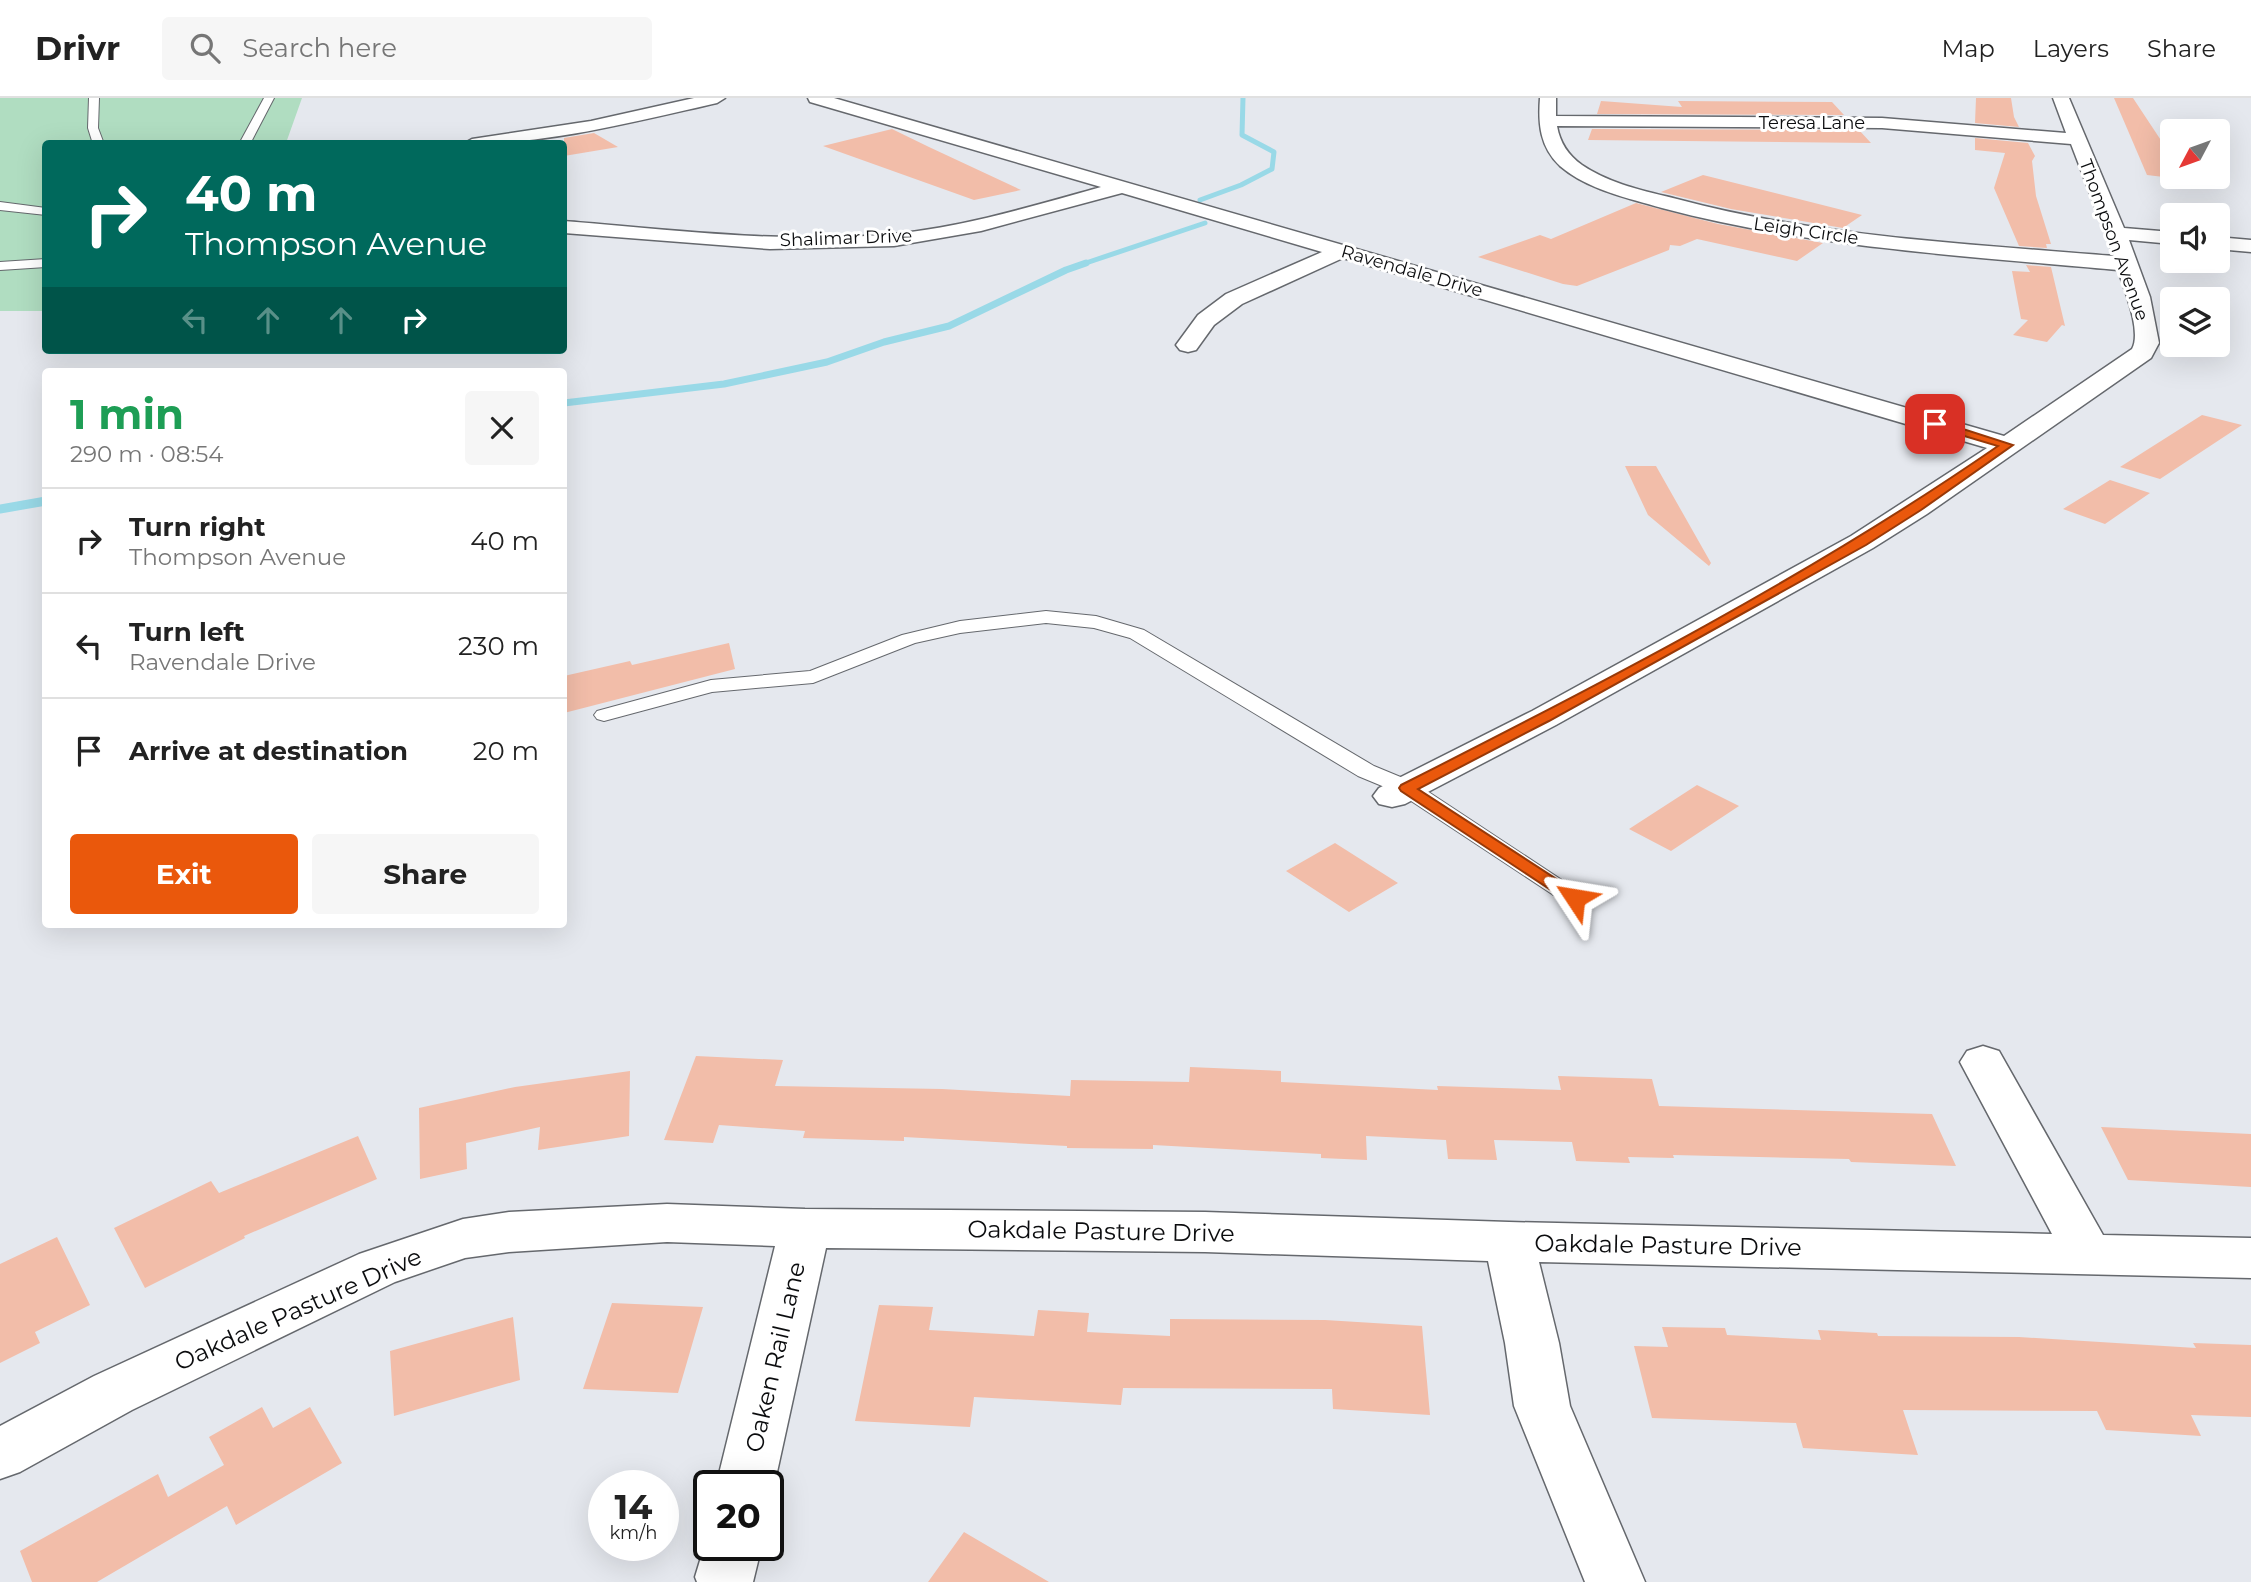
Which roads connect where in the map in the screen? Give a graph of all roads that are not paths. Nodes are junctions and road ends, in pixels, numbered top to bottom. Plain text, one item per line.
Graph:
1 (94, 98) edge
2 (269, 98) edge
3 (718, 98) edge
4 (816, 98) edge
5 (1548, 98) edge
6 (2061, 98) edge
7 (1548, 121) junction
8 (2076, 139) junction
9 (98, 140) edge
10 (246, 140) edge
11 (498, 140) edge
12 (1122, 187) junction
13 (0, 206) edge
14 (42, 211) edge
15 (567, 227) edge
16 (2114, 233) junction
17 (2160, 237) edge
18 (2230, 244) edge
19 (2251, 246) edge
20 (1342, 251) junction
21 (42, 263) edge
22 (2126, 264) junction
23 (0, 266) edge
24 (1188, 345) dead end
25 (2007, 445) junction
26 (604, 715) dead end
27 (1399, 792) junction
28 (1575, 898) dead end
29 (1983, 1062) dead end
30 (805, 1228) junction
31 (1509, 1242) junction
32 (2090, 1256) junction
33 (2251, 1258) edge
34 (0, 1454) edge
35 (749, 1470) edge
36 (1615, 1582) edge

1 - 9 lane
2 - 10 lane
3 - 11 street
4 - 12 street, Ravendale Drive
5 - 7 street, Leigh Circle
6 - 8 street, Thompson Avenue
7 - 8 street, Teresa Lane
7 - 22 street, Leigh Circle
8 - 16 street, Thompson Avenue
12 - 15 street, Shalimar Drive
12 - 20 street, Ravendale Drive
13 - 14 lane
16 - 17 street
16 - 22 street, Thompson Avenue
18 - 19 street
20 - 24 street
20 - 25 street, Ravendale Drive
21 - 23 lane
22 - 25 street, Thompson Avenue
25 - 27 street, Thompson Avenue
26 - 27 lane
27 - 28 lane
29 - 32 street
30 - 31 street, Oakdale Pasture Drive
30 - 34 street, Oakdale Pasture Drive
30 - 35 street, Oaken Rail Lane
31 - 32 street, Oakdale Pasture Drive
31 - 36 street
32 - 33 street, Oakdale Pasture Drive

